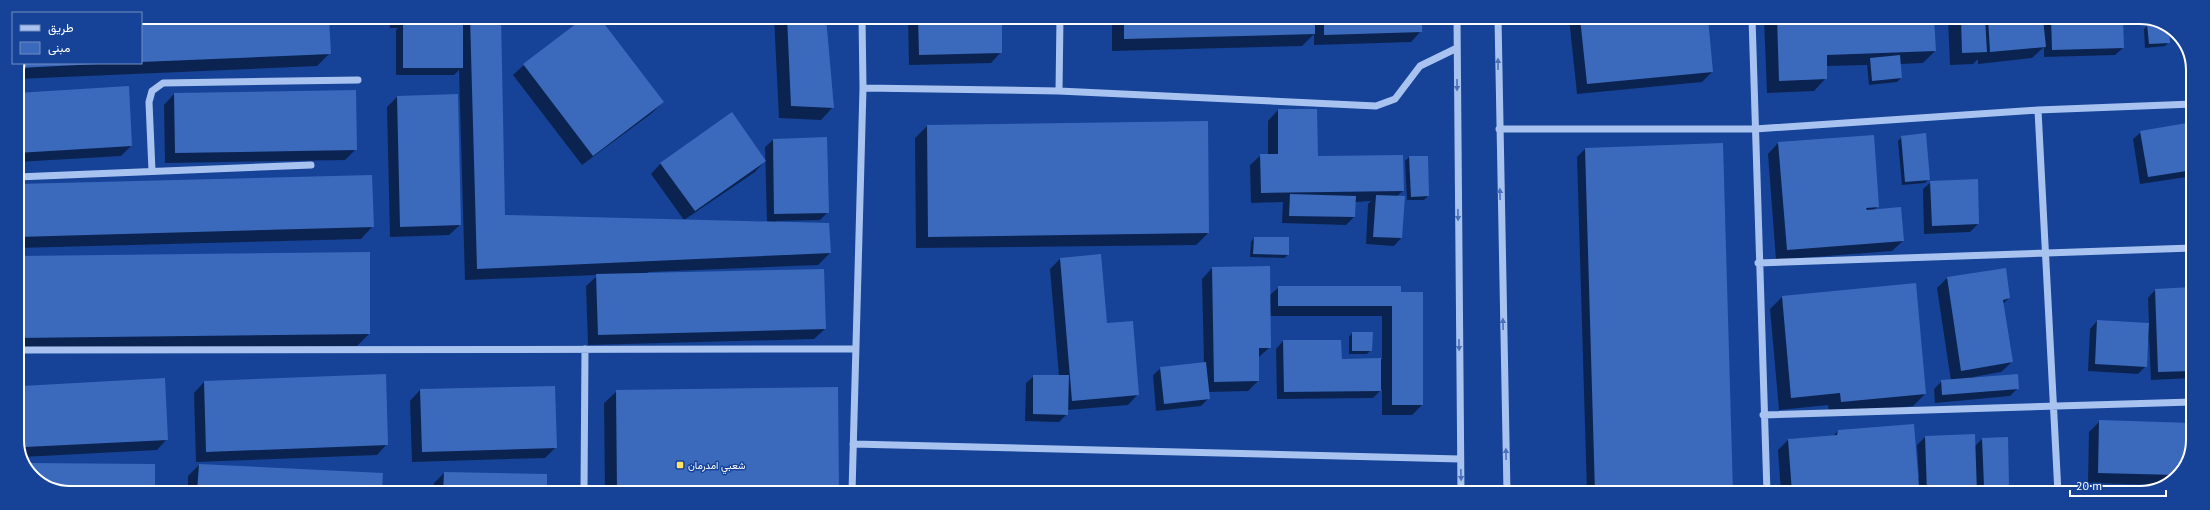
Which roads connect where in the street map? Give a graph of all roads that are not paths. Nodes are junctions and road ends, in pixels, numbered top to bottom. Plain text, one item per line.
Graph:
1 (862, 24) edge
2 (1060, 24) edge
3 (1457, 24) edge
4 (1498, 24) edge
5 (1752, 24) edge
6 (1457, 48) junction
7 (358, 80) dead end
8 (863, 88) junction
9 (1059, 91) junction
10 (2186, 104) edge
11 (2038, 110) junction
12 (1499, 129) junction
13 (1755, 129) junction
14 (311, 165) dead end
15 (152, 171) junction
16 (24, 177) edge
17 (2186, 248) edge
18 (2045, 252) junction
19 (1758, 263) junction
20 (585, 349) junction
21 (855, 349) junction
22 (24, 350) edge
23 (2186, 402) edge
24 (2054, 406) junction
25 (1764, 415) junction
26 (853, 444) junction
27 (1460, 459) junction
28 (584, 486) edge
29 (852, 486) edge
30 (1462, 486) edge
31 (1507, 486) edge
32 (1767, 486) edge
33 (2058, 486) edge

1 - 8 street
2 - 9 street
3 - 6 street
12 -> 4 street
5 - 13 street
6 - 9 street
6 -> 27 street
7 - 15 street
8 - 9 street
8 - 21 street
10 - 11 street
11 - 13 street
11 - 18 street
12 - 13 street
31 -> 12 street
13 - 19 street
14 - 15 street
15 - 16 street
17 - 18 street
18 - 19 street
18 - 24 street
19 - 25 street
20 - 21 street
20 - 22 street
20 - 28 street
21 - 26 street
23 - 24 street
24 - 25 street
24 - 33 street
25 - 32 street
26 - 27 street
26 - 29 street
27 -> 30 street

